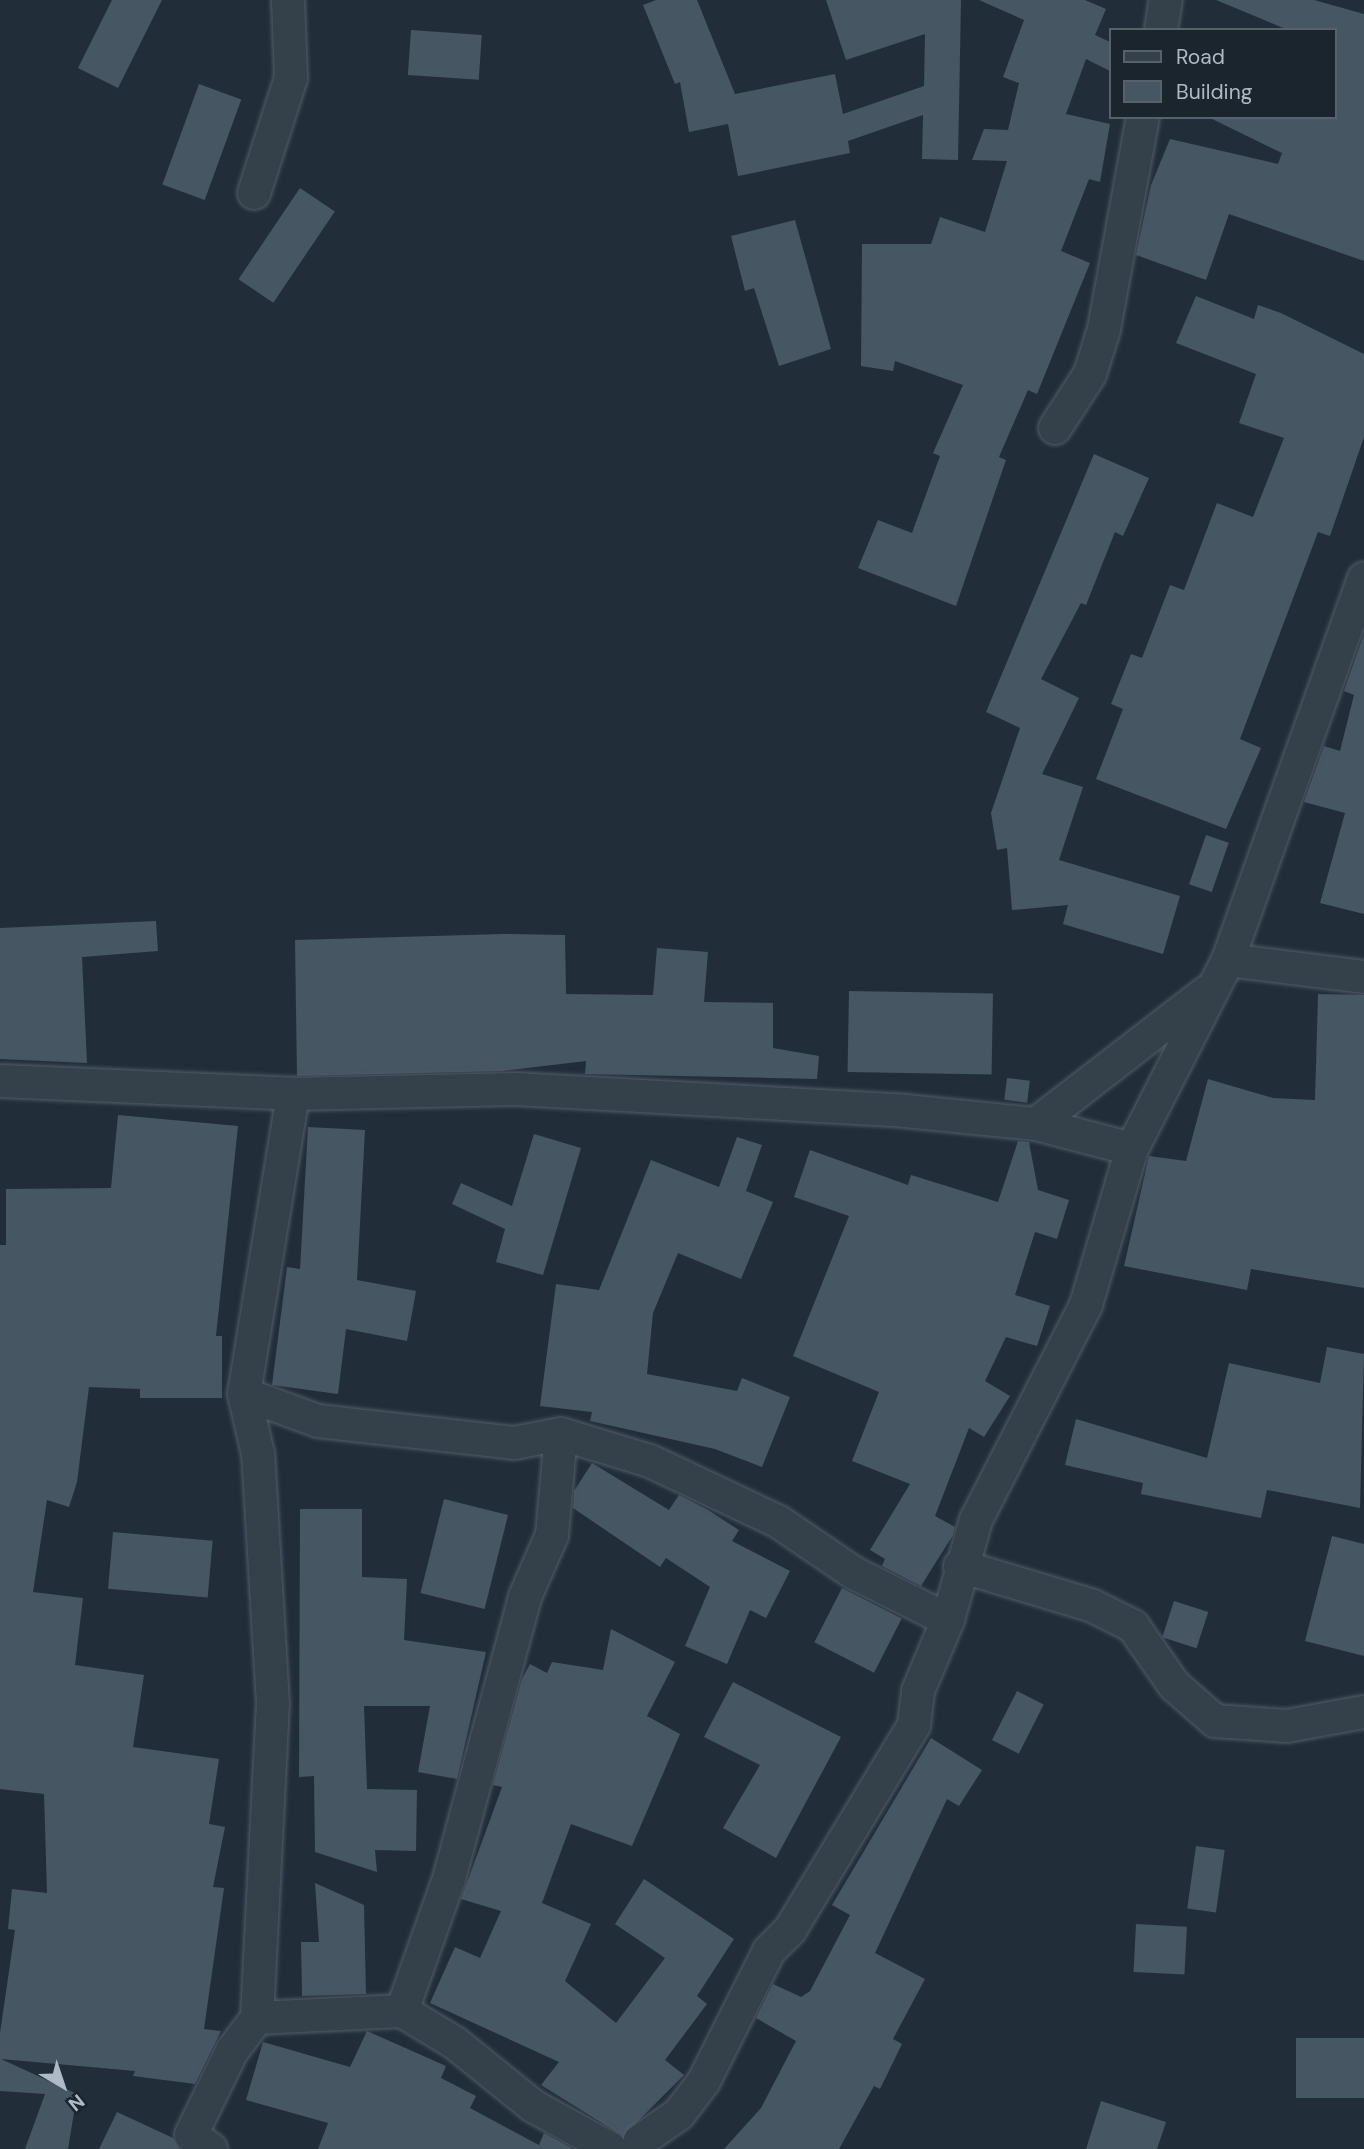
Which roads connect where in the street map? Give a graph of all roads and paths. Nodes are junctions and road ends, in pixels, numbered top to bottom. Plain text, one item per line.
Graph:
1 (288, 0) edge
2 (1166, 0) edge
3 (1161, 28) edge
4 (1143, 119) edge
5 (254, 193) dead end
6 (1055, 429) dead end
7 (1362, 589) edge
8 (1221, 973) junction
9 (1364, 978) edge
10 (0, 1081) edge
11 (293, 1094) junction
12 (1036, 1124) junction
13 (1132, 1149) junction
14 (244, 1394) junction
15 (561, 1434) junction
16 (960, 1566) junction
17 (948, 1620) junction
18 (1364, 1712) edge
19 (402, 2011) junction
20 (257, 2018) junction
21 (211, 2149) edge
22 (611, 2149) edge
23 (639, 2149) edge

1 - 5 street
2 - 3 street
4 - 6 street
7 - 8 street
8 - 9 street
8 - 12 street
8 - 13 street
10 - 11 street
11 - 12 street
11 - 14 street
12 - 13 street
13 - 16 street
14 - 15 street
14 - 20 street
15 - 17 street
15 - 19 street
16 - 17 street
16 - 18 street
17 - 23 street
19 - 20 street
19 - 22 street
20 - 21 street

